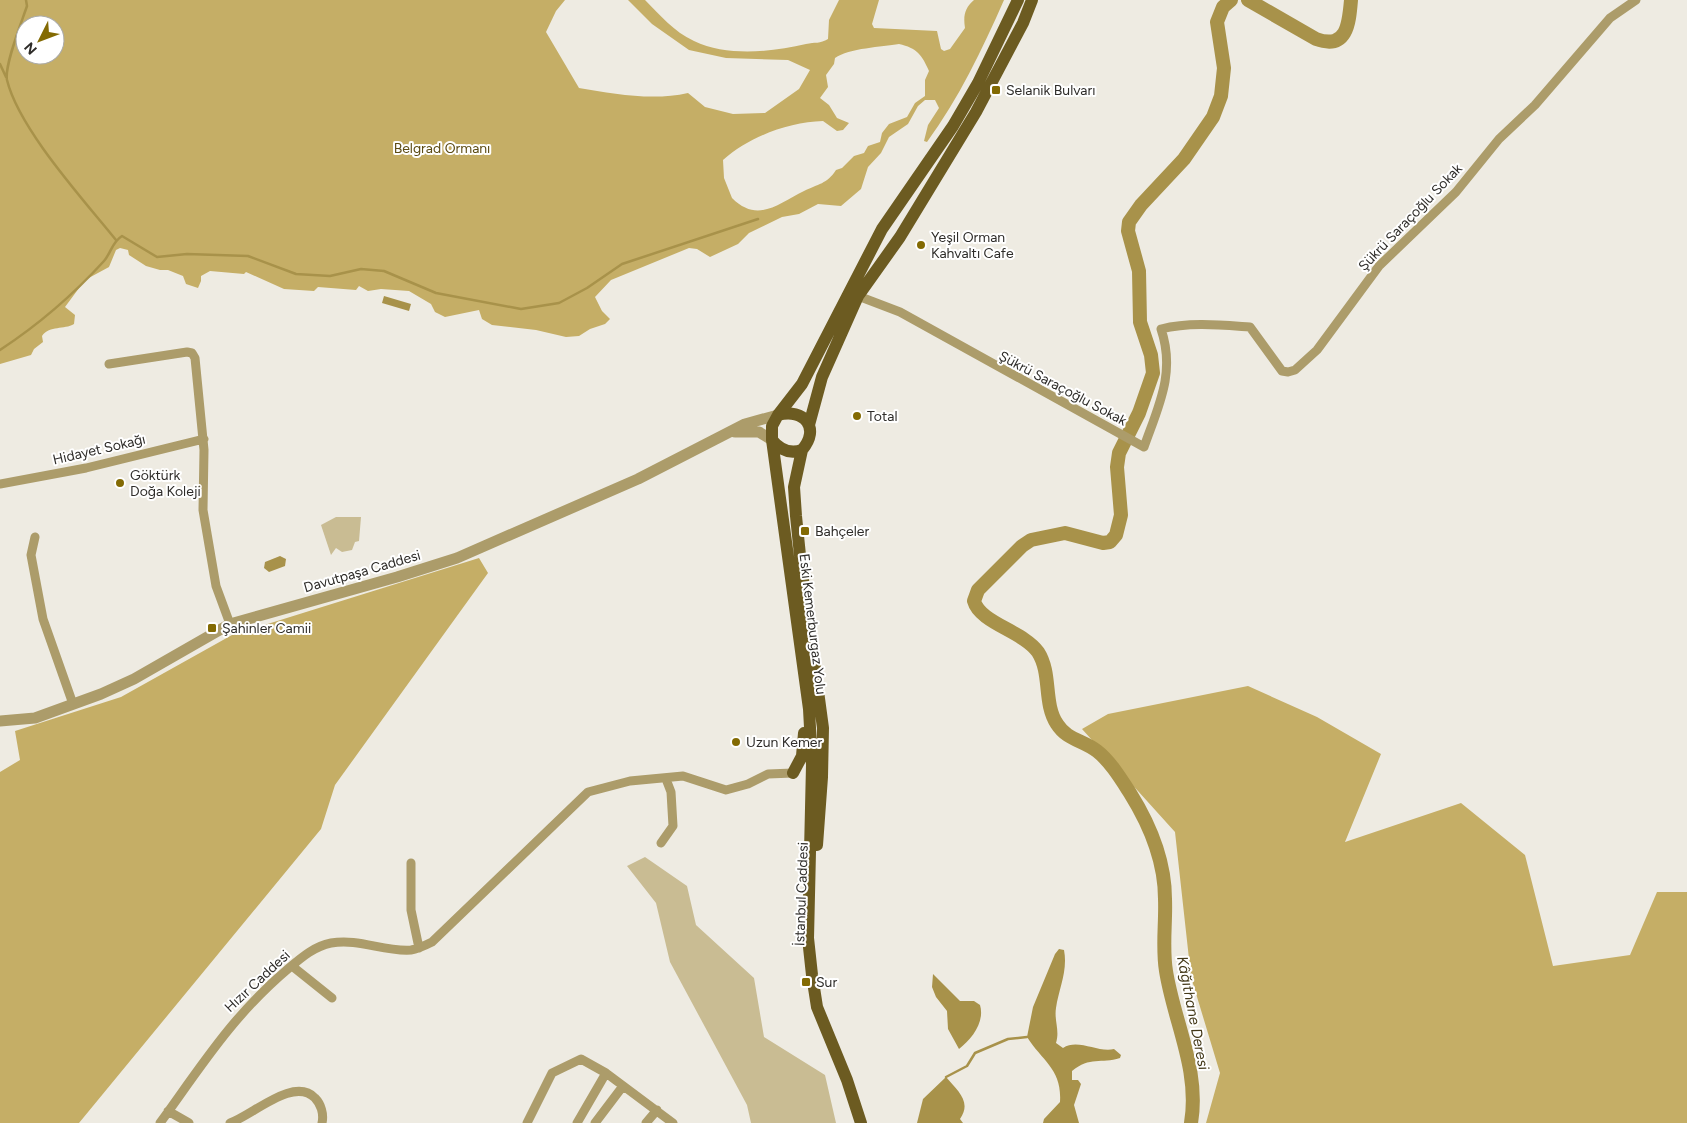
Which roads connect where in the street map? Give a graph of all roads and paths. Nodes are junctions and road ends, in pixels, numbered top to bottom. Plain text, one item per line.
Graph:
1 (1018, 0) edge
2 (1032, 0) edge
3 (1636, 0) edge
4 (858, 296) junction
5 (109, 364) dead end
6 (778, 415) junction
7 (809, 425) junction
8 (728, 433) junction
9 (204, 439) junction
10 (772, 440) junction
11 (802, 450) junction
12 (0, 484) edge
13 (35, 537) dead end
14 (230, 624) junction
15 (73, 704) junction
16 (809, 709) junction
17 (0, 721) edge
18 (793, 773) junction
19 (815, 777) junction
20 (666, 779) junction
21 (661, 843) dead end
22 (411, 863) dead end
23 (419, 948) junction
24 (292, 966) junction
25 (332, 998) dead end
26 (606, 1073) junction
27 (623, 1086) junction
28 (657, 1110) junction
29 (168, 1111) junction
30 (160, 1123) edge
31 (189, 1123) edge
32 (230, 1123) edge
33 (322, 1123) edge
34 (527, 1123) edge
35 (577, 1123) edge
36 (595, 1123) edge
37 (646, 1123) edge
38 (673, 1123) edge
39 (861, 1123) edge
40 (866, 1123) edge

1 - 6 main road
2 - 4 main road
3 - 4 street, Şükrü Saraçoğlu Sokak
4 - 7 main road
5 - 9 street
6 - 7 main road
6 - 8 street, Davutpaşa Caddesi
6 - 10 main road
7 - 11 main road
8 - 10 street
8 - 14 street, Davutpaşa Caddesi
9 - 12 street, Hidayet Sokağı
9 - 14 street
10 - 11 main road
10 - 16 main road, Eski Kemerburgaz Yolu
11 - 19 main road, Eski Kemerburgaz Yolu
13 - 15 street
14 - 15 street, Davutpaşa Caddesi
15 - 17 street, Davutpaşa Caddesi
16 - 18 main road
16 - 19 main road, Eski Kemerburgaz Yolu
18 - 19 main road
18 - 20 street
19 - 39 main road, İstanbul Caddesi
19 - 40 main road, İstanbul Caddesi
20 - 21 street
20 - 23 street
22 - 23 street
23 - 24 street, Hızır Caddesi
24 - 25 street
24 - 29 street, Hızır Caddesi
26 - 27 street
26 - 34 street
26 - 35 street
27 - 28 street
27 - 36 street
28 - 37 street
28 - 38 street
29 - 30 street, Hızır Caddesi
29 - 31 street
32 - 33 street

